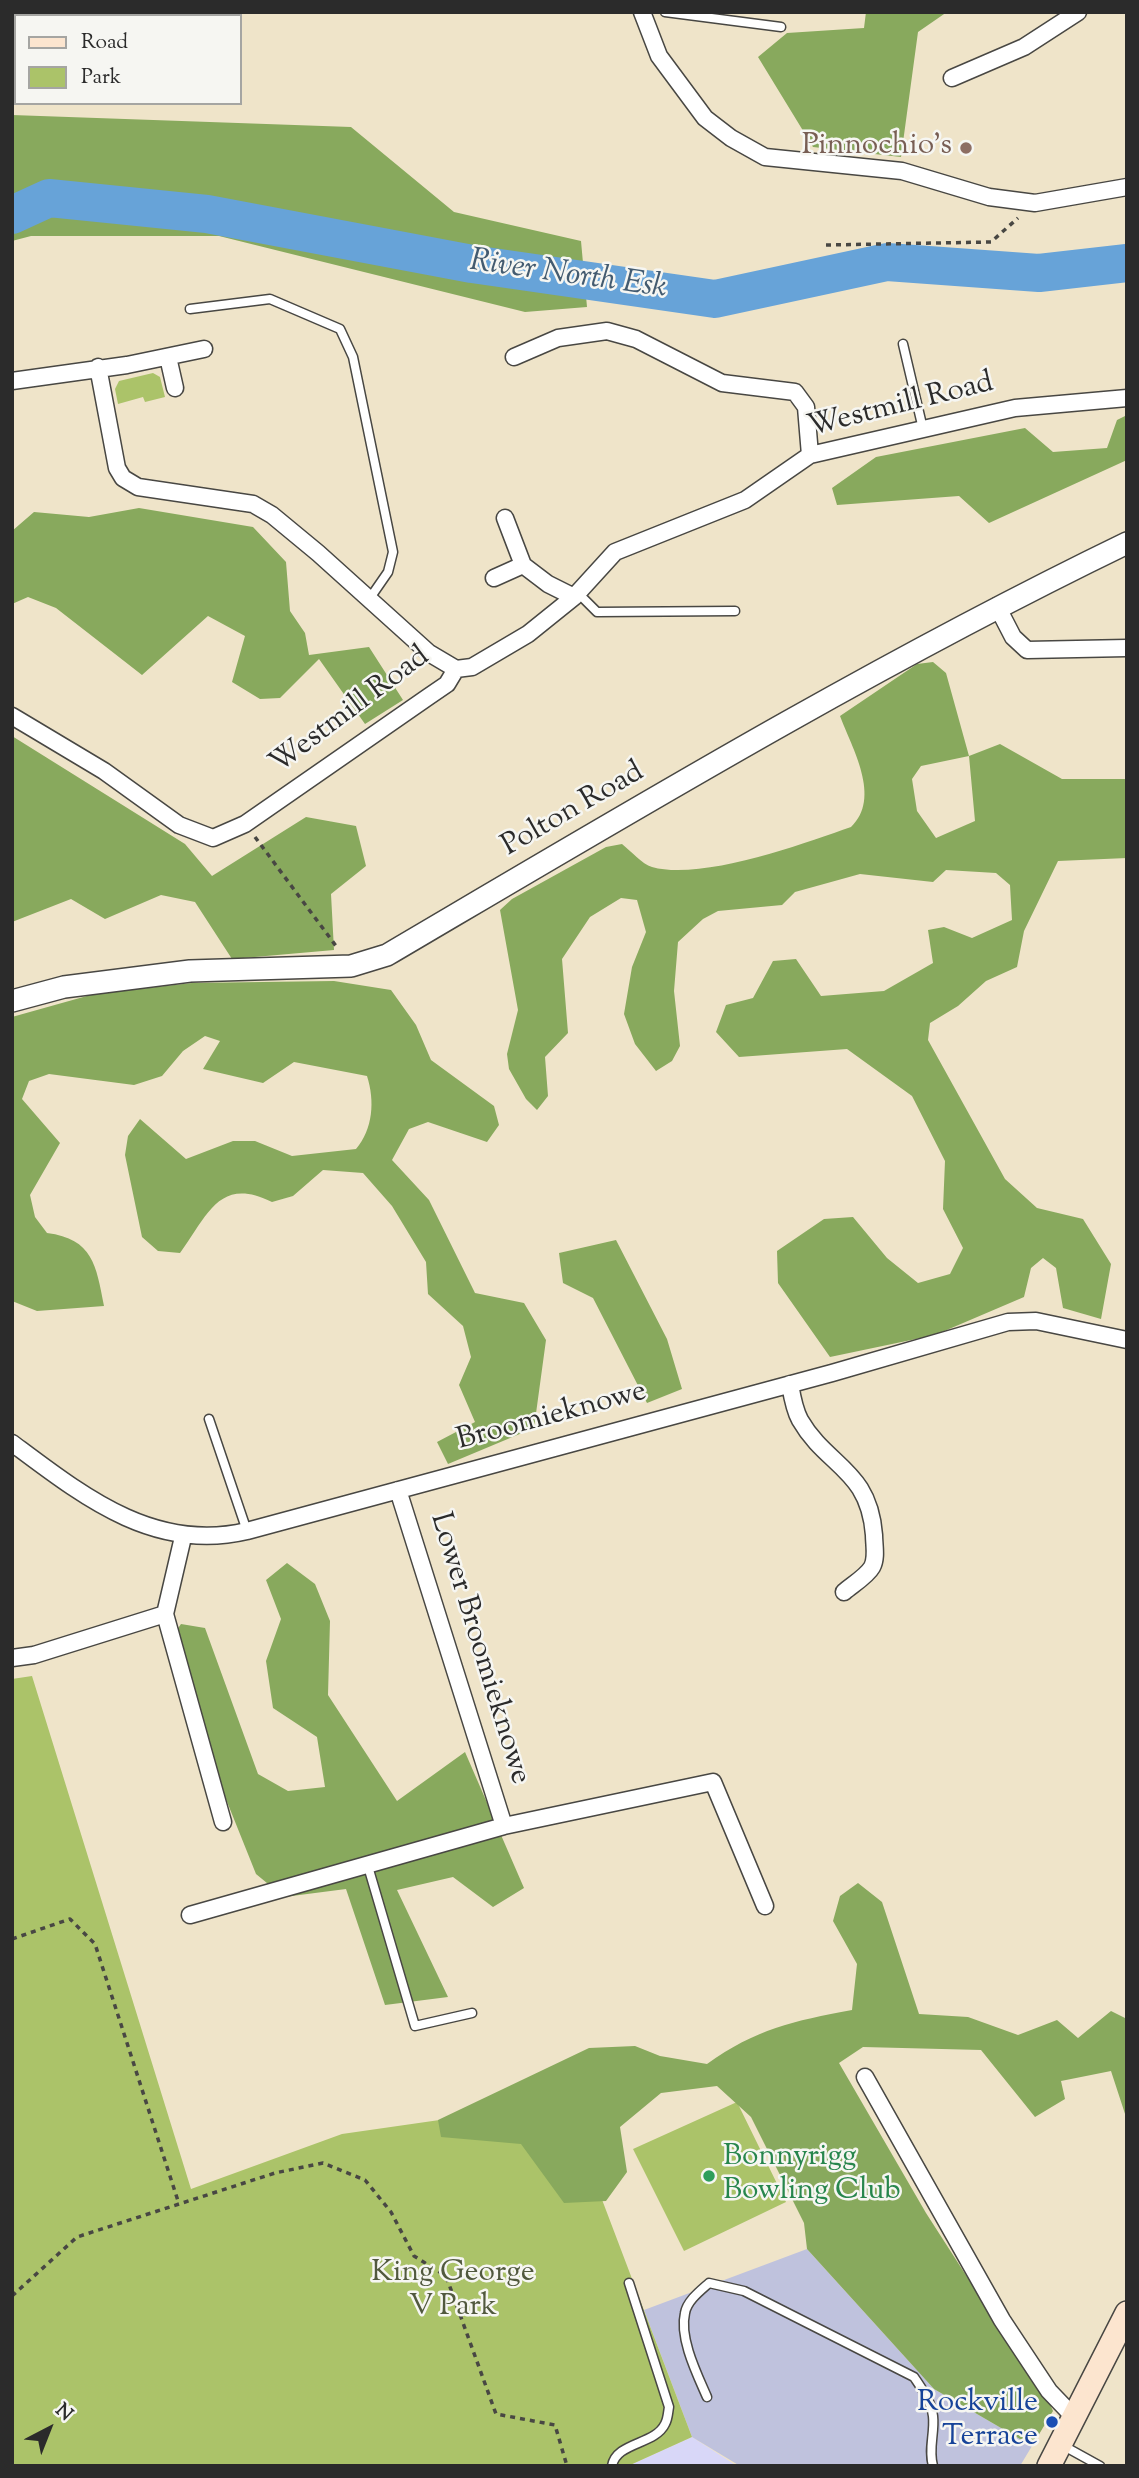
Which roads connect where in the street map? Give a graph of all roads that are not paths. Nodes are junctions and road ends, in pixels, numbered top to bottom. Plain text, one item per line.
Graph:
1 (642, 12) edge
2 (665, 12) edge
3 (1077, 12) edge
4 (781, 27) dead end
5 (952, 78) dead end
6 (1127, 187) edge
7 (190, 309) dead end
8 (903, 344) dead end
9 (204, 349) dead end
10 (168, 356) junction
11 (514, 357) dead end
12 (98, 367) junction
13 (12, 381) edge
14 (175, 388) dead end
15 (1127, 398) edge
16 (923, 429) junction
17 (810, 455) junction
18 (505, 518) dead end
19 (1127, 542) edge
20 (523, 565) junction
21 (494, 578) dead end
22 (576, 595) junction
23 (370, 598) junction
24 (997, 606) junction
25 (735, 611) dead end
26 (1127, 648) edge
27 (456, 669) junction
28 (12, 716) edge
29 (12, 1001) edge
30 (1127, 1340) edge
31 (790, 1384) junction
32 (209, 1419) dead end
33 (12, 1443) edge
34 (398, 1490) junction
35 (247, 1531) junction
36 (183, 1537) junction
37 (844, 1592) dead end
38 (165, 1614) junction
39 (12, 1658) edge
40 (222, 1822) dead end
41 (504, 1826) junction
42 (367, 1863) junction
43 (765, 1906) dead end
44 (190, 1915) dead end
45 (472, 2013) dead end
46 (865, 2077) dead end
47 (629, 2283) dead end
48 (1127, 2313) edge
49 (707, 2397) dead end
50 (1073, 2416) junction
51 (1060, 2443) junction
52 (612, 2466) edge
53 (933, 2466) edge
54 (1049, 2466) edge
55 (1100, 2466) edge

1 - 6 street
2 - 4 lane
3 - 5 street
7 - 23 lane
8 - 16 lane
9 - 10 street
10 - 12 street
10 - 14 street
11 - 17 street
12 - 13 street
12 - 23 street
15 - 16 street, Westmill Road
16 - 17 street, Westmill Road
17 - 22 street, Westmill Road
18 - 20 street
19 - 24 street, Polton Road
20 - 21 street
20 - 22 street
22 - 25 lane
22 - 27 street, Westmill Road
23 - 27 street
24 - 26 street
24 - 29 street, Polton Road
27 - 28 street, Westmill Road
30 - 31 street, Broomieknowe
31 - 34 street, Broomieknowe
31 - 37 street
32 - 35 lane
33 - 36 street, Broomieknowe
34 - 35 street, Broomieknowe
34 - 41 street, Lower Broomieknowe
35 - 36 street, Broomieknowe
36 - 38 street
38 - 39 street
38 - 40 street
41 - 42 street, Lower Broomieknowe
41 - 43 street, Lower Broomieknowe
42 - 44 street, Lower Broomieknowe
42 - 45 lane
46 - 50 street
47 - 52 lane
48 - 50 main road
49 - 53 lane
50 - 51 main road
51 - 54 main road
51 - 55 lane

